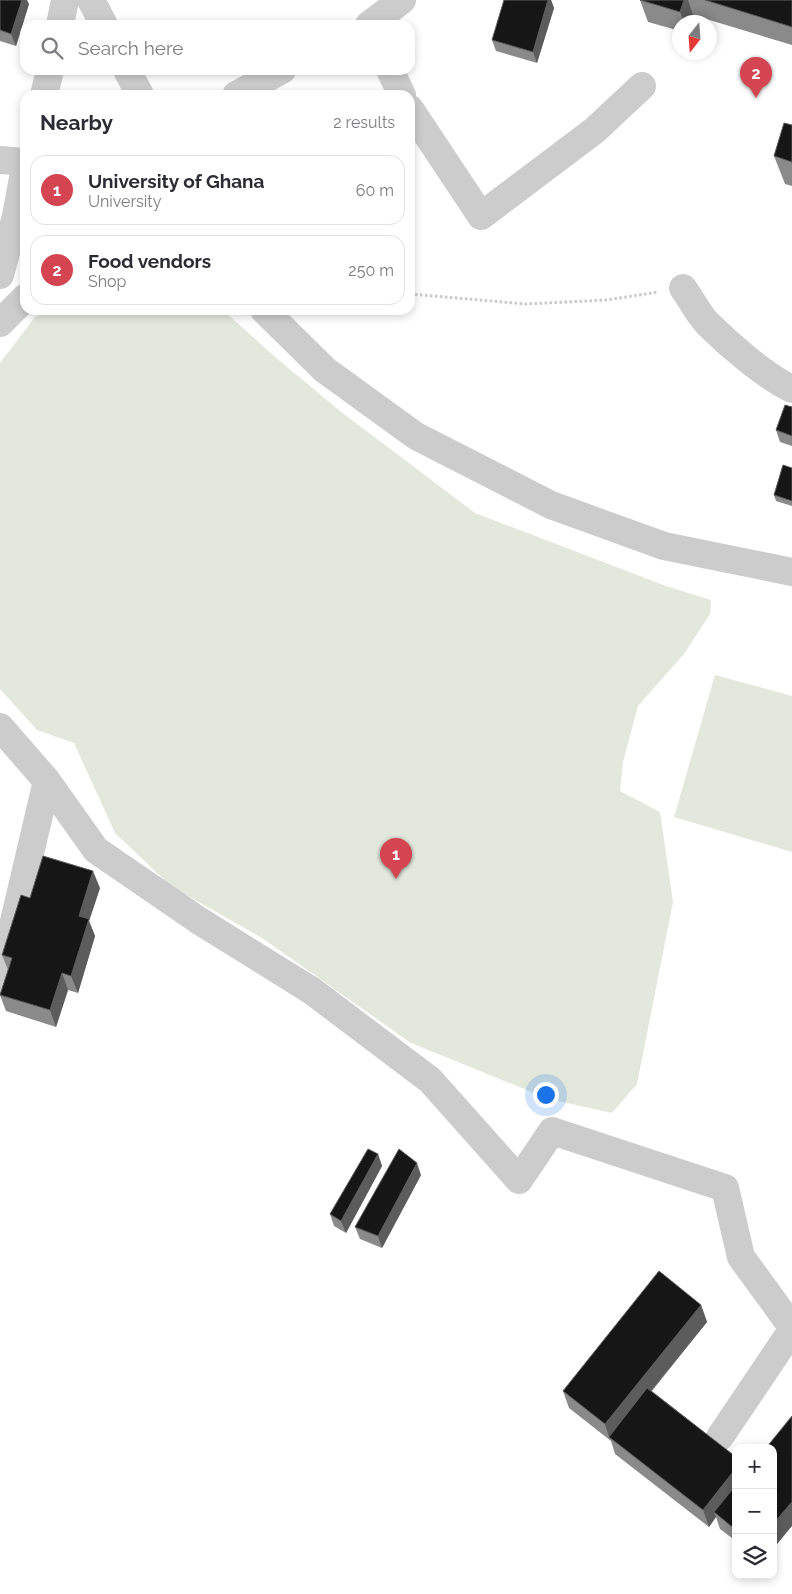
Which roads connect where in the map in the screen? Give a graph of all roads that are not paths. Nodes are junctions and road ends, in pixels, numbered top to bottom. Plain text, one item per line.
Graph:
1 (65, 0) edge
2 (91, 0) edge
3 (402, 0) edge
4 (61, 20) edge
5 (101, 20) edge
6 (376, 20) edge
7 (49, 75) edge
8 (130, 75) edge
9 (273, 75) edge
10 (392, 75) edge
11 (642, 86) dead end
12 (45, 90) edge
13 (137, 90) edge
14 (245, 90) edge
15 (400, 90) edge
16 (415, 117) edge
17 (0, 160) edge
18 (20, 162) edge
19 (20, 194) edge
20 (0, 275) edge
21 (683, 288) road end
22 (20, 303) edge
23 (269, 315) edge
24 (0, 323) edge
25 (792, 389) edge
26 (792, 572) edge
27 (0, 727) edge
28 (47, 781) junction
29 (0, 981) edge
30 (792, 1328) edge
31 (720, 1436) dead end

1 - 4 street
2 - 5 street
3 - 6 street
7 - 12 street
8 - 13 street
9 - 14 street
10 - 15 street
11 - 16 street
17 - 18 street
19 - 20 street
21 - 25 street
22 - 24 street
23 - 26 street
27 - 28 street
28 - 29 street
28 - 30 street
30 - 31 street

